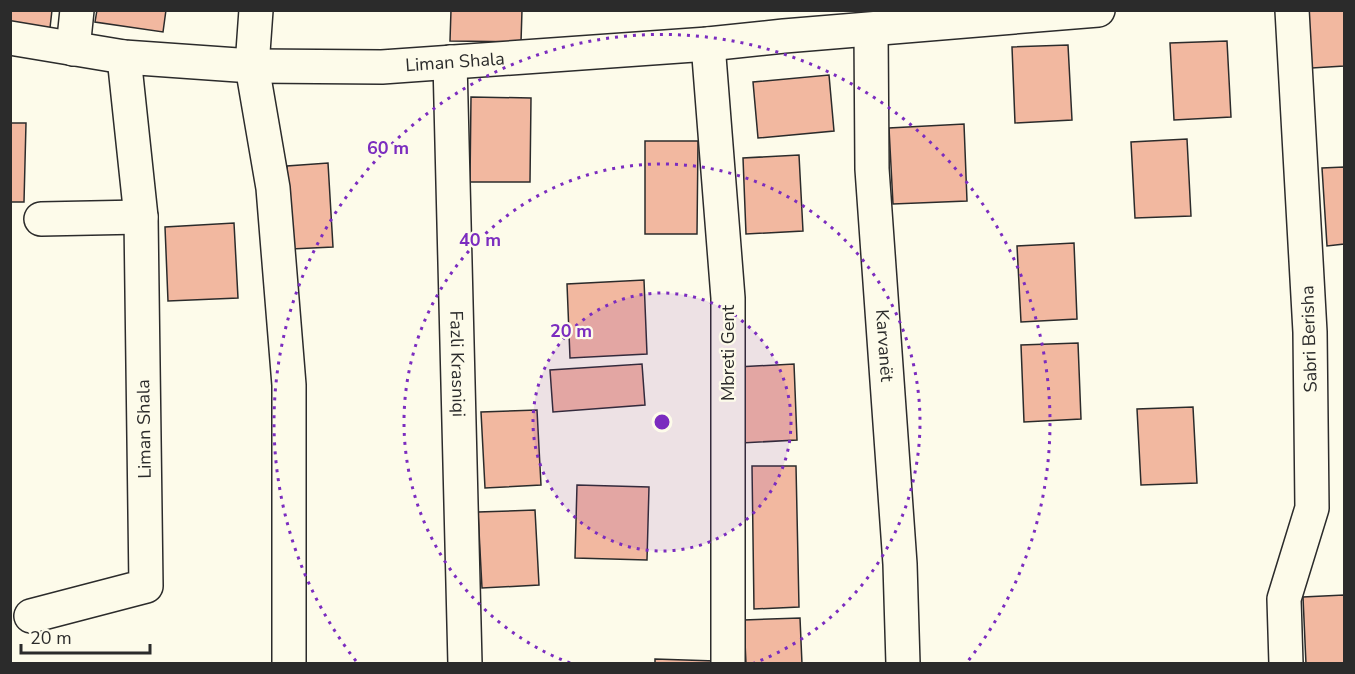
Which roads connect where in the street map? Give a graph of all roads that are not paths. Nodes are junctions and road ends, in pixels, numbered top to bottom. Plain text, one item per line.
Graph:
1 (77, 10) edge
2 (256, 10) edge
3 (1098, 10) edge
4 (1292, 10) edge
5 (784, 23) edge
6 (871, 30) junction
7 (10, 38) edge
8 (708, 44) junction
9 (73, 49) junction
10 (124, 57) junction
11 (450, 62) junction
12 (252, 66) junction
13 (141, 217) junction
14 (41, 219) dead end
15 (31, 616) dead end
16 (289, 663) edge
17 (465, 663) edge
18 (728, 663) edge
19 (903, 663) edge
20 (1286, 663) edge

1 - 9 street
2 - 12 street
3 - 6 street, Liman Shala
4 - 20 street, Sabri Berisha
5 - 6 street, Liman Shala
5 - 8 street, Liman Shala
6 - 19 street, Karvanët
7 - 9 street, Liman Shala
8 - 11 street, Liman Shala
8 - 18 street, Mbreti Gent
9 - 10 street, Liman Shala
10 - 12 street, Liman Shala
10 - 13 street, Liman Shala
11 - 12 street, Liman Shala
11 - 17 street, Fazli Krasniqi
12 - 16 street
13 - 14 street
13 - 15 street, Liman Shala

